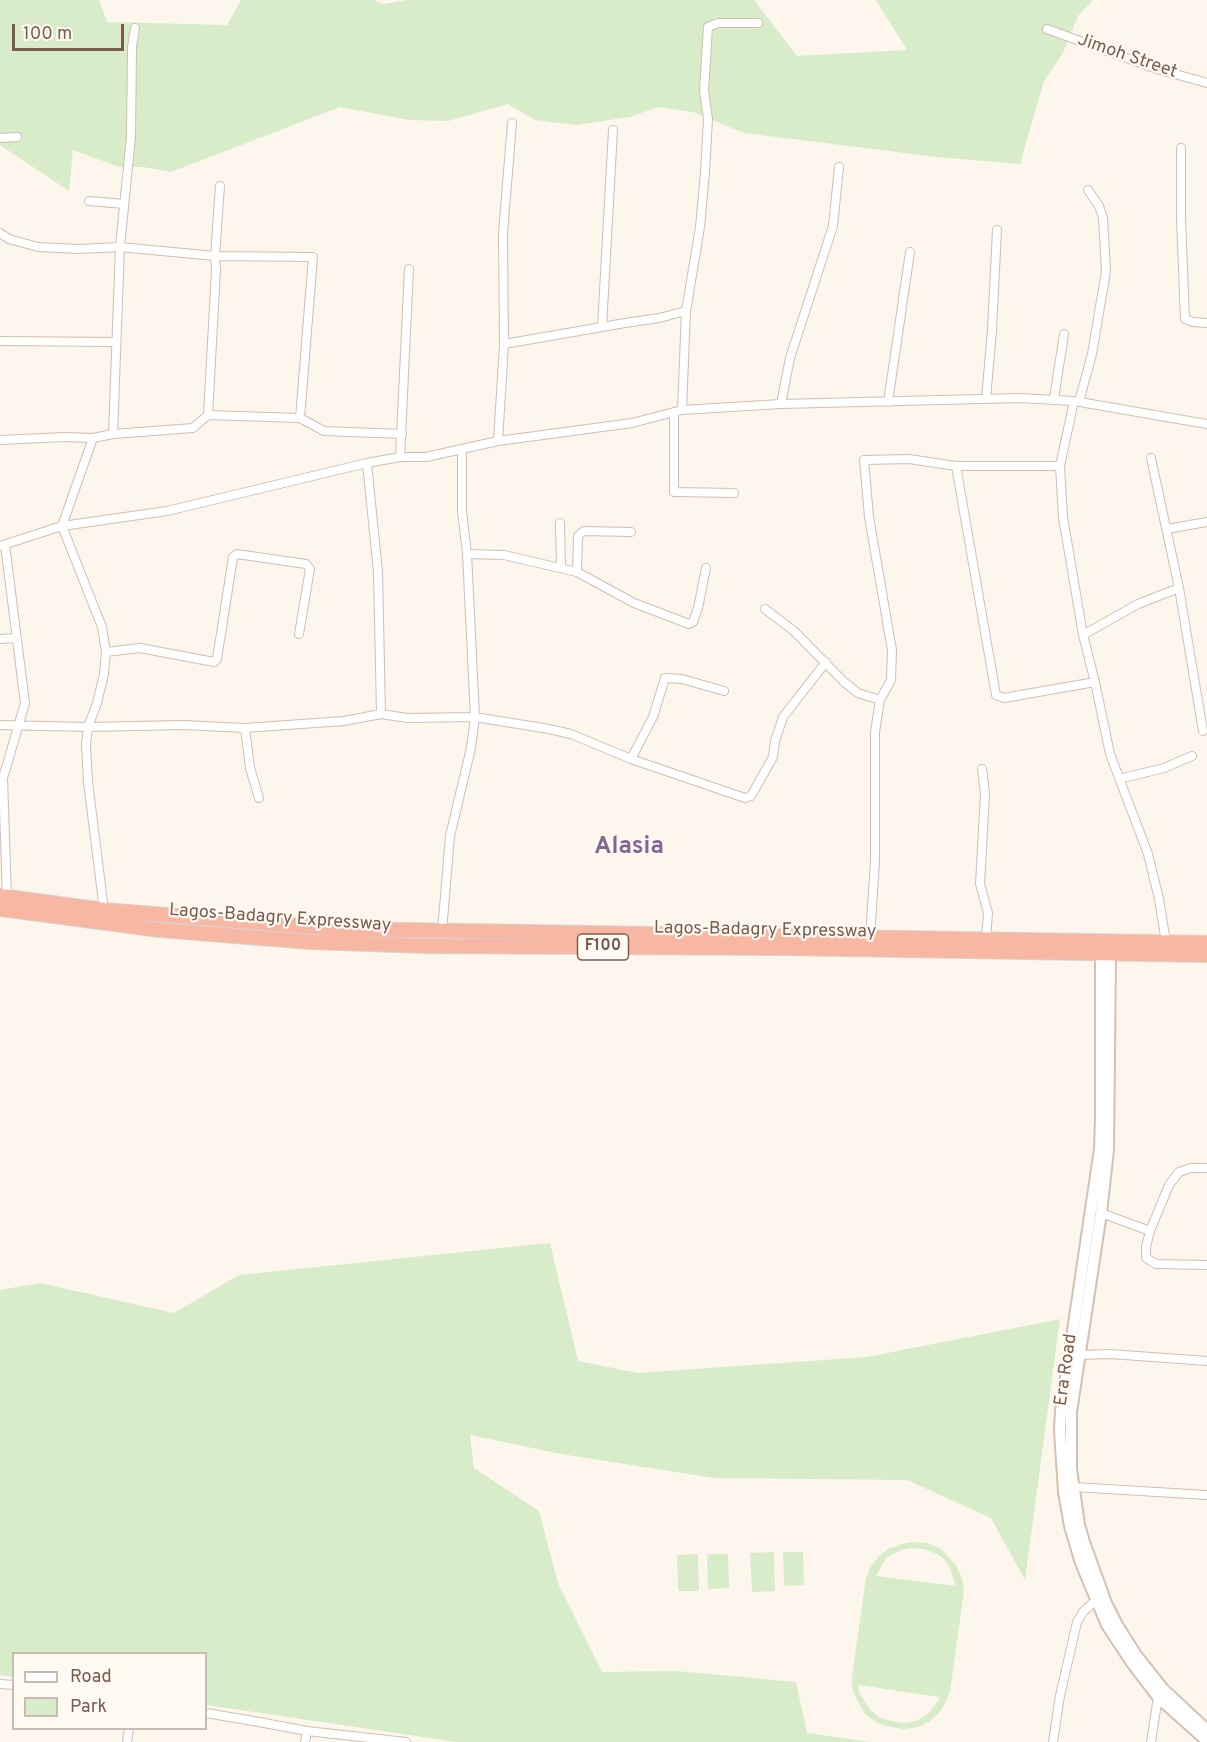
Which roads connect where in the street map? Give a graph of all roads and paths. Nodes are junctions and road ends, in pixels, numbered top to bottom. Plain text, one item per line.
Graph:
1 (758, 23) dead end
2 (135, 28) dead end
3 (1047, 29) dead end
4 (1207, 83) edge
5 (512, 123) dead end
6 (613, 130) dead end
7 (17, 137) dead end
8 (0, 138) edge
9 (1181, 148) dead end
10 (839, 167) dead end
11 (220, 186) dead end
12 (1088, 190) dead end
13 (89, 201) dead end
14 (124, 204) junction
15 (997, 230) dead end
16 (0, 233) edge
17 (120, 248) junction
18 (910, 252) dead end
19 (215, 256) junction
20 (409, 269) dead end
21 (686, 311) junction
22 (1207, 323) edge
23 (602, 327) junction
24 (1064, 334) dead end
25 (0, 341) edge
26 (115, 342) junction
27 (504, 344) junction
28 (986, 399) junction
29 (1054, 399) junction
30 (888, 402) junction
31 (1076, 402) junction
32 (781, 404) junction
33 (678, 411) junction
34 (208, 415) junction
35 (300, 418) junction
36 (1207, 424) edge
37 (113, 434) junction
38 (402, 434) junction
39 (93, 438) junction
40 (0, 440) edge
41 (498, 441) junction
42 (462, 449) junction
43 (400, 457) junction
44 (1151, 459) dead end
45 (367, 463) junction
46 (956, 466) junction
47 (1060, 466) junction
48 (734, 493) dead end
49 (1207, 522) edge
50 (560, 523) dead end
51 (62, 526) junction
52 (1167, 529) junction
53 (631, 532) dead end
54 (2, 545) edge
55 (468, 554) junction
56 (561, 568) junction
57 (706, 568) dead end
58 (577, 572) junction
59 (1179, 588) junction
60 (765, 609) dead end
61 (300, 634) dead end
62 (1083, 635) junction
63 (16, 638) junction
64 (0, 639) edge
65 (106, 652) junction
66 (826, 663) junction
67 (1095, 682) junction
68 (724, 691) dead end
69 (880, 700) junction
70 (381, 714) junction
71 (475, 717) junction
72 (18, 724) junction
73 (0, 725) edge
74 (88, 727) junction
75 (245, 728) junction
76 (1203, 731) dead end
77 (1192, 756) dead end
78 (631, 759) junction
79 (982, 769) dead end
80 (1119, 779) junction
81 (259, 798) dead end
82 (2, 901) edge
83 (104, 910) junction
84 (442, 931) junction
85 (870, 937) junction
86 (986, 939) junction
87 (1166, 942) junction
88 (1207, 943) edge
89 (1105, 954) junction
90 (1207, 955) edge
91 (1207, 1168) edge
92 (1101, 1213) junction
93 (1150, 1231) junction
94 (1207, 1265) edge
95 (1080, 1355) junction
96 (1207, 1361) edge
97 (1074, 1487) junction
98 (1207, 1495) edge
99 (1080, 1543) junction
100 (1096, 1600) junction
101 (1158, 1696) junction
102 (207, 1713) edge
103 (1207, 1730) edge
104 (307, 1731) junction
105 (1207, 1741) edge
106 (305, 1742) edge
107 (406, 1742) edge
108 (1053, 1742) edge
109 (1151, 1742) edge

1 - 21 street
2 - 14 street
3 - 4 street, Jimoh Street
5 - 27 street
6 - 23 street
7 - 8 street
9 - 22 street
10 - 32 street
11 - 19 street
12 - 31 street
13 - 14 street
14 - 17 street
15 - 28 street
16 - 17 street
17 - 19 street
17 - 26 street
18 - 30 street
19 - 34 street
19 - 35 street
20 - 38 street
21 - 23 street
21 - 33 street
23 - 27 street
24 - 29 street
25 - 26 street
26 - 37 street
27 - 41 street
28 - 29 street
28 - 30 street
29 - 31 street
30 - 32 street
31 - 36 street
31 - 47 street
32 - 33 street
33 - 41 street
33 - 48 street
34 - 35 street
34 - 37 street
35 - 38 street
37 - 39 street
38 - 43 street
39 - 40 street
39 - 51 street
41 - 42 street
42 - 43 street
42 - 55 street
43 - 45 street
44 - 52 street
45 - 51 street
45 - 70 street
46 - 47 street
46 - 67 street
46 - 69 street
47 - 62 street
49 - 52 street
50 - 56 street
51 - 54 street
51 - 65 street
52 - 59 street
53 - 58 street
54 - 63 street
55 - 56 street
55 - 71 street
56 - 58 street
57 - 58 street
59 - 62 street
59 - 76 street
60 - 66 street
61 - 65 street
62 - 67 street
63 - 64 street
63 - 72 street
65 - 74 street
66 - 69 street
66 - 78 street
67 - 80 street
68 - 78 street
69 - 85 street
70 - 71 street
70 - 75 street
71 - 78 street
71 - 84 street
72 - 73 street
72 - 74 street
72 - 82 street
74 - 75 street
74 - 83 street
75 - 81 street
77 - 80 street
79 - 86 street
80 - 87 street
82 - 83 highway, Lagos-Badagry Expressway / F100
82 - 89 highway, Lagos-Badagry Expressway / F100
83 - 84 highway, Lagos-Badagry Expressway / F100
84 - 85 highway, Lagos-Badagry Expressway / F100
85 - 86 highway, Lagos-Badagry Expressway / F100
86 - 87 highway, Lagos-Badagry Expressway / F100
87 - 88 highway, Lagos-Badagry Expressway / F100
89 - 90 highway, Lagos-Badagry Expressway / F100
89 - 92 main road
89 - 99 main road, Era Road
91 - 93 street
92 - 93 street
92 - 95 main road
93 - 94 street
95 - 96 street
95 - 97 main road
97 - 98 street
97 - 99 main road
99 - 100 main road, Era Road
99 - 103 main road
100 - 101 main road, Era Road
100 - 108 street
101 - 105 main road, Era Road
101 - 109 street
102 - 104 street
104 - 106 street
104 - 107 street

